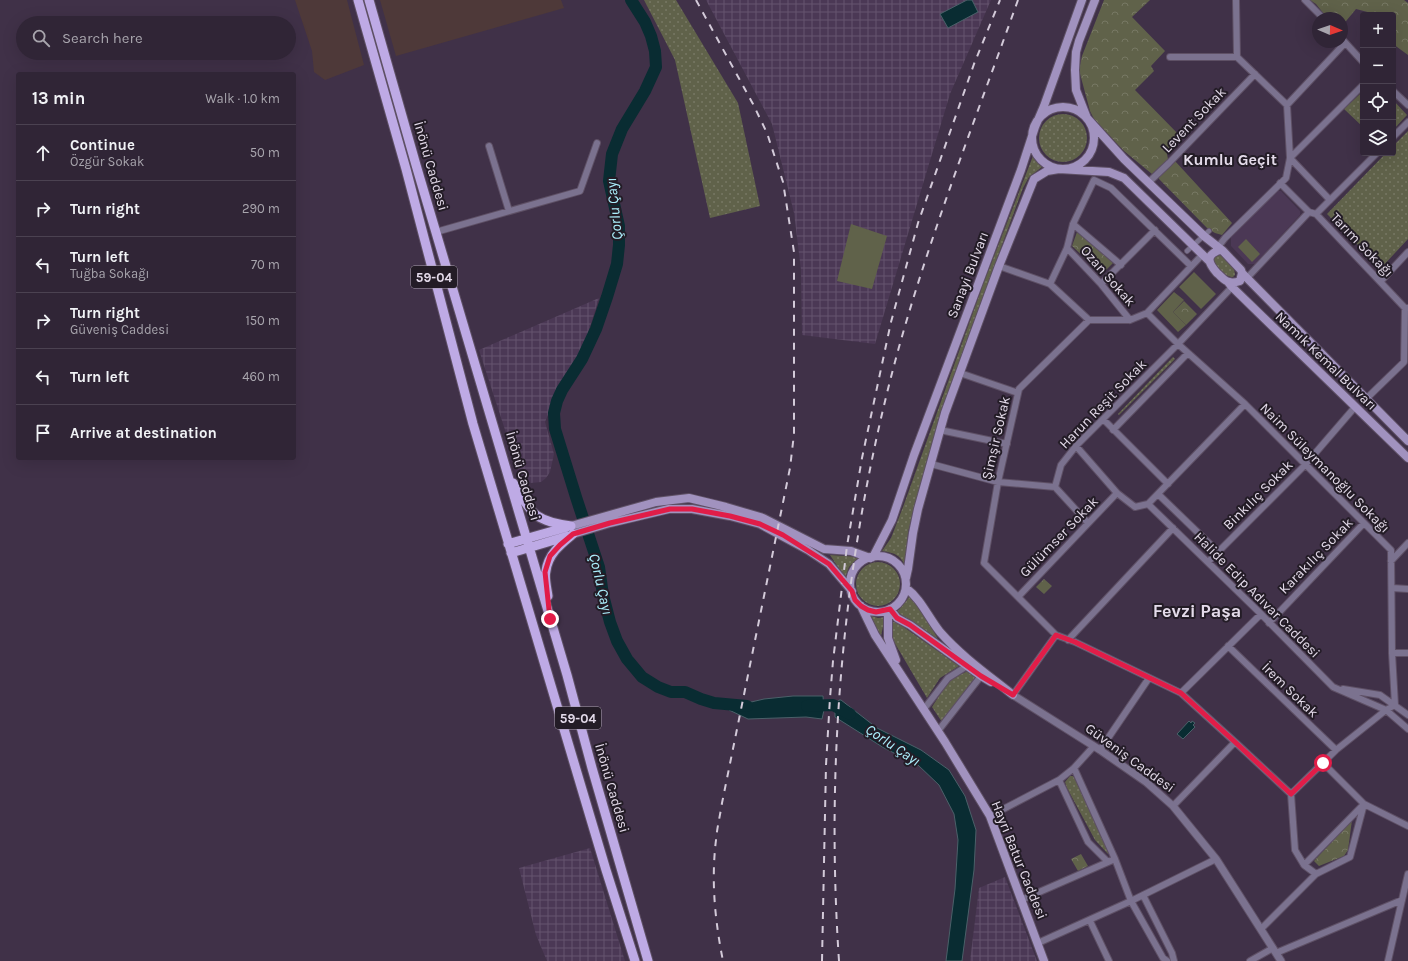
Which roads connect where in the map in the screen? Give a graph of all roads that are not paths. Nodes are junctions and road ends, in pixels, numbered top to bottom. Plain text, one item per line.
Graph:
1 (358, 0) edge
2 (369, 0) edge
3 (1082, 0) edge
4 (1094, 0) edge
5 (1236, 0) edge
6 (1305, 0) edge
7 (1317, 12) edge
8 (1348, 45) edge
9 (1338, 48) edge
10 (1170, 57) dead end
11 (1237, 57) junction
12 (1360, 59) edge
13 (1255, 74) junction
14 (1360, 88) edge
15 (1396, 94) edge
16 (1287, 104) junction
17 (1408, 105) edge
18 (1087, 118) junction
19 (1408, 122) edge
20 (1035, 127) junction
21 (1396, 134) edge
22 (597, 143) dead end
23 (490, 146) dead end
24 (1374, 156) edge
25 (1290, 158) junction
26 (1059, 169) junction
27 (1150, 182) junction
28 (1280, 183) junction
29 (1330, 200) junction
30 (509, 211) junction
31 (1309, 212) junction
32 (1316, 214) junction
33 (1073, 224) junction
34 (1155, 230) junction
35 (436, 232) junction
36 (1206, 234) junction
37 (1067, 248) junction
38 (1190, 249) junction
39 (1221, 249) junction
40 (1408, 252) edge
41 (1203, 254) junction
42 (1209, 261) junction
43 (1121, 265) junction
44 (999, 266) junction
45 (1191, 266) junction
46 (1245, 276) junction
47 (1381, 281) junction
48 (1050, 284) junction
49 (1101, 284) junction
50 (1230, 284) junction
51 (1407, 308) edge
52 (1147, 313) junction
53 (1088, 320) junction
54 (1130, 320) junction
55 (1178, 344) junction
56 (1188, 353) junction
57 (1406, 363) edge
58 (960, 373) junction
59 (1018, 393) junction
60 (1366, 399) junction
61 (1245, 404) junction
62 (1355, 407) junction
63 (1103, 420) junction
64 (940, 430) junction
65 (1113, 430) junction
66 (1408, 441) edge
67 (1007, 444) junction
68 (1076, 446) junction
69 (1408, 458) edge
70 (931, 464) junction
71 (1306, 465) junction
72 (508, 474) junction
73 (998, 482) junction
74 (1168, 484) junction
75 (1055, 487) junction
76 (1117, 493) junction
77 (1158, 494) junction
78 (1148, 504) junction
79 (609, 519) junction
80 (1088, 523) junction
81 (1364, 523) junction
82 (1173, 528) junction
83 (572, 530) junction
84 (528, 543) junction
85 (1408, 543) edge
86 (510, 548) junction
87 (1218, 552) junction
88 (871, 557) junction
89 (1392, 561) junction
90 (1208, 562) junction
91 (906, 578) junction
92 (906, 588) junction
93 (1392, 588) junction
94 (1408, 589) edge
95 (852, 591) junction
96 (1018, 597) junction
97 (861, 606) junction
98 (889, 609) junction
99 (1261, 614) junction
100 (550, 619) junction
101 (1269, 623) junction
102 (1056, 635) junction
103 (1068, 640) junction
104 (1228, 646) junction
105 (1392, 653) junction
106 (1408, 653) edge
107 (967, 666) junction
108 (981, 676) junction
109 (1149, 678) junction
110 (1333, 687) junction
111 (912, 691) junction
112 (1181, 693) junction
113 (1013, 695) junction
114 (1395, 705) junction
115 (924, 709) junction
116 (1386, 710) junction
117 (1408, 715) edge
118 (1408, 729) edge
119 (938, 731) junction
120 (1235, 742) junction
121 (1097, 748) junction
122 (1336, 750) junction
123 (1323, 763) junction
124 (1074, 768) junction
125 (1059, 780) junction
126 (1291, 794) junction
127 (1364, 804) junction
128 (1173, 806) junction
129 (990, 816) junction
130 (1408, 826) edge
131 (1115, 858) junction
132 (1216, 859) junction
133 (1108, 862) junction
134 (1304, 865) junction
135 (1316, 874) junction
136 (1408, 879) edge
137 (1143, 895) junction
138 (1021, 900) junction
139 (1402, 900) junction
140 (1131, 902) junction
141 (1090, 921) junction
142 (1261, 929) junction
143 (1038, 943) junction
144 (1275, 951) junction
145 (635, 961) edge
146 (648, 961) edge
147 (1044, 961) edge
148 (1110, 961) edge
149 (1167, 961) edge
150 (1174, 961) edge
151 (1250, 961) edge
152 (1281, 961) edge
153 (1388, 961) edge

1 - 86 main road, İnönü Caddesi / 59-04
2 - 35 main road, İnönü Caddesi / 59-04
3 - 20 main road, Sanayi Bulvarı
4 - 18 main road
5 - 11 street
6 - 7 street
8 - 12 street
9 - 16 street
10 - 11 street
11 - 13 street
13 - 16 street
13 - 27 street, Levent Sokak
14 - 25 street
15 - 17 street
16 - 25 street
18 - 20 main road
18 - 26 main road, Sanayi Bulvarı
18 - 27 main road, Namık Kemal Bulvarı
19 - 21 street
20 - 26 main road
20 - 88 main road, Sanayi Bulvarı
22 - 30 street
23 - 30 street
24 - 29 street
25 - 28 street
25 - 29 street
26 - 38 main road, Namık Kemal Bulvarı
26 - 44 main road, Sanayi Bulvarı
27 - 36 main road, Namık Kemal Bulvarı
28 - 31 street
28 - 39 street
29 - 32 street
30 - 35 street
31 - 32 street
31 - 46 street
32 - 47 street, Tarım Sokağı
33 - 34 street
33 - 37 street
33 - 43 street
34 - 43 street
34 - 45 street
35 - 72 main road, İnönü Caddesi / 59-04
36 - 38 street
36 - 39 main road, Namık Kemal Bulvarı
37 - 48 street
37 - 49 street, Ozan Sokak
38 - 41 main road, Namık Kemal Bulvarı
39 - 42 main road
39 - 46 main road, Namık Kemal Bulvarı
40 - 47 street
41 - 42 main road, Namık Kemal Bulvarı
41 - 45 street
42 - 50 main road, Namık Kemal Bulvarı
43 - 49 street
44 - 48 street
44 - 58 main road, Sanayi Bulvarı
45 - 52 street
46 - 50 main road
46 - 60 main road, Namık Kemal Bulvarı
47 - 51 street, Tarım Sokağı
48 - 53 street
49 - 54 street, Ozan Sokak
50 - 55 street, Harun Reşit Sokak
50 - 62 main road, Namık Kemal Bulvarı
51 - 57 street
52 - 54 street
52 - 55 street, Naim Süleymanoğlu Sokağı
53 - 54 street
53 - 59 street, Şimşir Sokak
55 - 56 street, Naim Süleymanoğlu Sokağı
55 - 63 street, Harun Reşit Sokak
56 - 61 street, Naim Süleymanoğlu Sokağı
56 - 65 street, Harun Reşit Sokak
57 - 60 street
58 - 59 street
58 - 64 main road, Sanayi Bulvarı
59 - 67 street, Şimşir Sokak
60 - 66 main road, Namık Kemal Bulvarı
61 - 71 street, Naim Süleymanoğlu Sokağı
61 - 74 street
62 - 69 main road, Namık Kemal Bulvarı
62 - 71 street, Binkılıç Sokak
63 - 65 street
63 - 68 street, Harun Reşit Sokak
64 - 67 street
64 - 70 main road, Sanayi Bulvarı
65 - 74 street
67 - 73 street, Şimşir Sokak
68 - 75 street, Harun Reşit Sokak
68 - 76 street
70 - 73 street
70 - 91 main road, Sanayi Bulvarı
71 - 81 street, Naim Süleymanoğlu Sokağı
71 - 87 street, Binkılıç Sokak
72 - 83 main road
72 - 84 main road, İnönü Caddesi / 59-04
73 - 75 street
73 - 96 street, Şimşir Sokak
74 - 77 street
75 - 80 street
76 - 78 street
76 - 80 street, Gülümser Sokak
77 - 78 street
77 - 87 street, Halide Edip Adıvar Caddesi
78 - 82 street, Halide Edip Adıvar Caddesi
79 - 83 main road
79 - 88 main road
79 - 95 main road
80 - 96 street, Gülümser Sokak
81 - 89 street, Naim Süleymanoğlu Sokağı
81 - 101 street, Karakılıç Sokak
82 - 90 street, Halide Edip Adıvar Caddesi
82 - 103 street
83 - 84 main road
83 - 100 main road
84 - 86 main road
84 - 100 main road, İnönü Caddesi / 59-04
85 - 89 street
86 - 145 main road, İnönü Caddesi / 59-04
87 - 90 street, Binkılıç Sokak
88 - 91 main road
88 - 95 main road
89 - 93 street, Naim Süleymanoğlu Sokağı
90 - 99 street, Halide Edip Adıvar Caddesi
91 - 92 main road
92 - 98 main road
92 - 113 main road, Güveniş Caddesi
93 - 94 street
93 - 105 street, Naim Süleymanoğlu Sokağı
95 - 97 main road
96 - 102 street
97 - 98 main road
97 - 111 main road, Hayri Batur Caddesi
98 - 107 main road, Güveniş Caddesi
98 - 111 main road, Hayri Batur Caddesi
99 - 101 street, Halide Edip Adıvar Caddesi
99 - 104 street
100 - 146 main road, İnönü Caddesi / 59-04
101 - 110 street, Halide Edip Adıvar Caddesi
102 - 103 street
102 - 113 street
103 - 109 street
104 - 112 street
104 - 122 street, İrem Sokak
105 - 106 street
105 - 114 street, Naim Süleymanoğlu Sokağı
107 - 108 main road, Güveniş Caddesi
107 - 115 street
108 - 113 main road, Güveniş Caddesi
108 - 119 street
109 - 112 street
109 - 121 street
110 - 114 street
110 - 116 street, Halide Edip Adıvar Caddesi
111 - 115 main road, Hayri Batur Caddesi
112 - 120 street
113 - 121 street, Güveniş Caddesi
114 - 116 street
114 - 117 street
115 - 119 main road, Hayri Batur Caddesi
116 - 118 street, Halide Edip Adıvar Caddesi
116 - 122 street
119 - 129 main road, Hayri Batur Caddesi
120 - 126 street
120 - 128 street
121 - 124 street
121 - 128 street, Güveniş Caddesi
122 - 123 street
123 - 126 street
123 - 127 street
124 - 125 street
124 - 131 street
125 - 129 street
125 - 133 street
126 - 134 street
127 - 130 street
127 - 134 street
127 - 135 street
128 - 132 street, Güveniş Caddesi
129 - 138 main road, Hayri Batur Caddesi
131 - 133 street
131 - 140 street
132 - 137 street
132 - 142 street, Güveniş Caddesi
133 - 138 street
134 - 135 street
135 - 142 street
136 - 139 street
137 - 140 street
137 - 150 street
138 - 143 main road, Hayri Batur Caddesi
139 - 144 street
139 - 153 street
140 - 141 street
140 - 149 street
141 - 143 street
141 - 148 street
142 - 144 street, Güveniş Caddesi
143 - 147 main road, Hayri Batur Caddesi
144 - 151 street
144 - 152 street, Güveniş Caddesi

